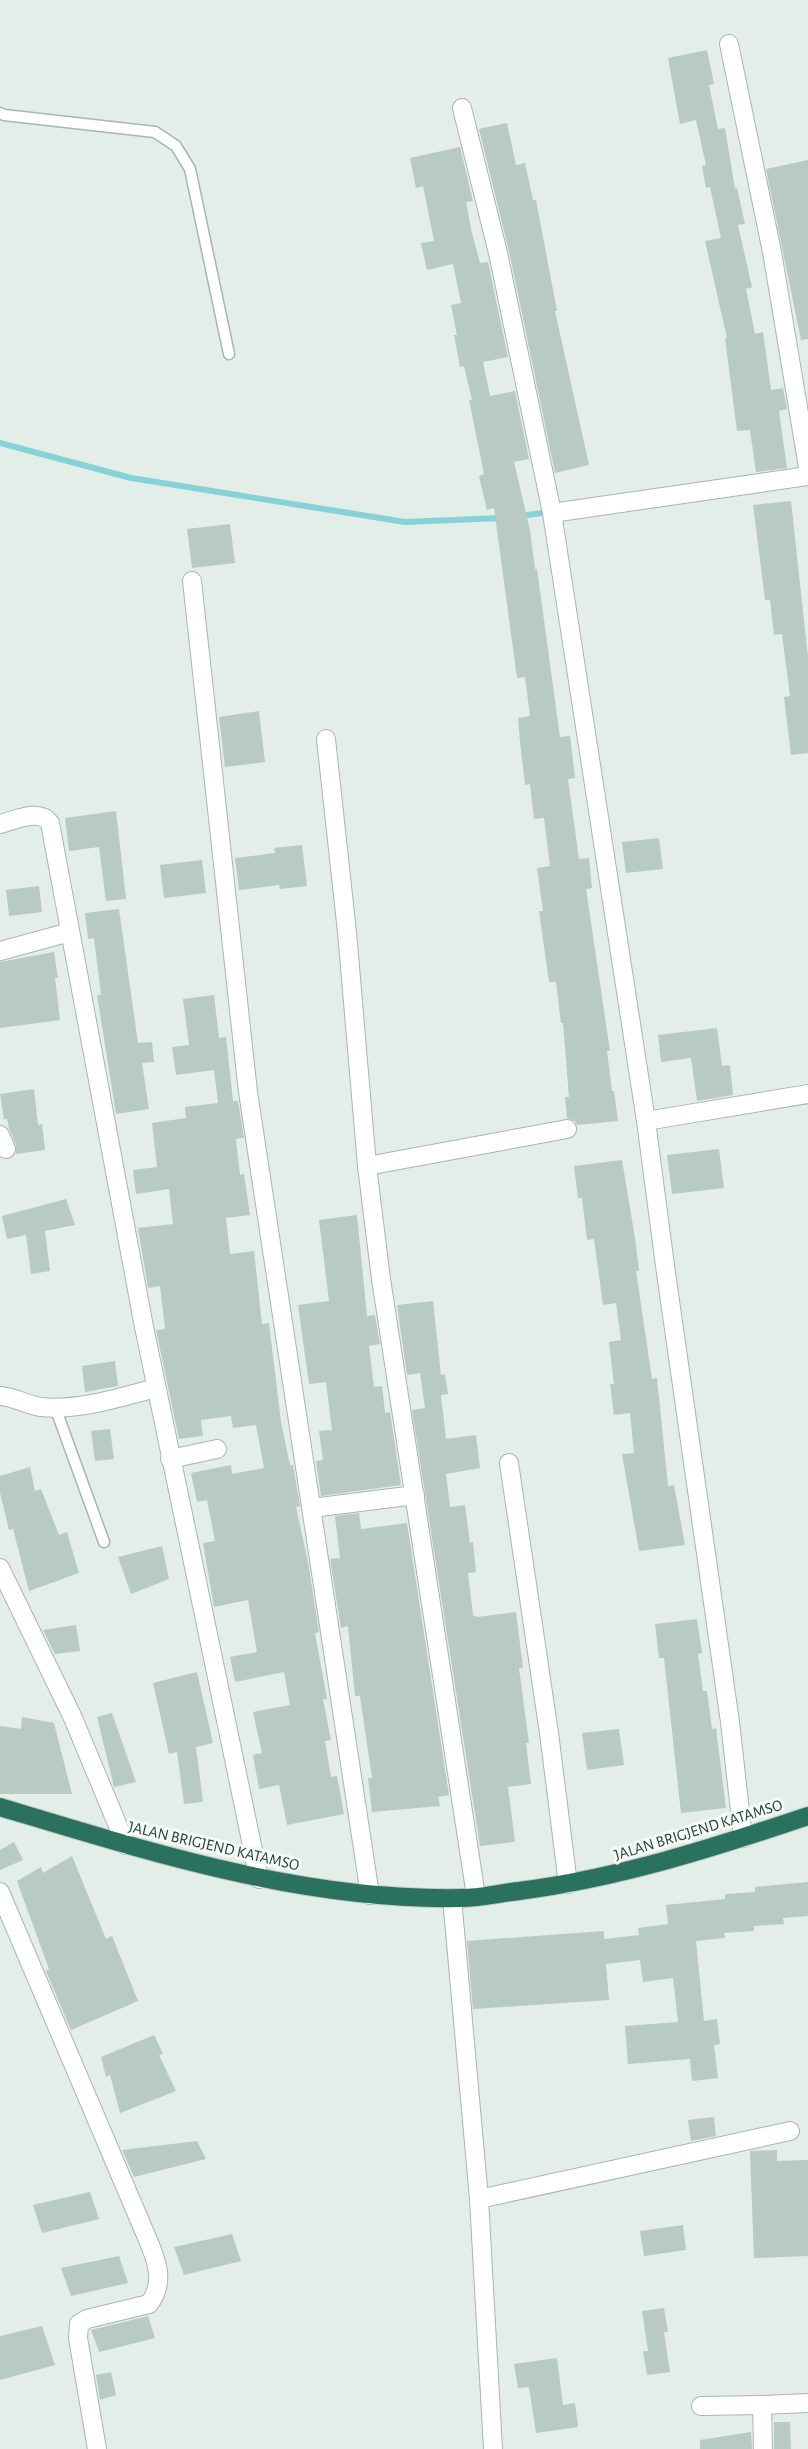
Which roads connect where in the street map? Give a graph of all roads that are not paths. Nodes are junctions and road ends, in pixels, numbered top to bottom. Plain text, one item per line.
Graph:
1 (729, 44) dead end
2 (462, 108) dead end
3 (0, 112) edge
4 (229, 354) dead end
5 (808, 467) edge
6 (808, 476) edge
7 (552, 513) junction
8 (192, 581) dead end
9 (326, 740) dead end
10 (0, 824) edge
11 (70, 932) junction
12 (0, 951) edge
13 (808, 1094) edge
14 (646, 1121) junction
15 (567, 1129) dead end
16 (367, 1166) junction
17 (156, 1388) junction
18 (0, 1396) edge
19 (55, 1407) junction
20 (217, 1449) dead end
21 (170, 1459) junction
22 (509, 1463) dead end
23 (415, 1496) junction
24 (312, 1508) junction
25 (104, 1542) dead end
26 (0, 1568) edge
27 (0, 1807) edge
28 (808, 1816) edge
29 (743, 1838) junction
30 (126, 1845) junction
31 (259, 1879) junction
32 (568, 1884) junction
33 (0, 1892) edge
34 (370, 1895) junction
35 (476, 1896) junction
36 (452, 1898) junction
37 (790, 2131) dead end
38 (478, 2199) junction
39 (808, 2403) edge
40 (762, 2405) junction
41 (701, 2406) dead end
42 (97, 2449) edge
43 (493, 2449) edge
44 (763, 2449) edge

1 - 5 street
2 - 7 street
3 - 4 lane
6 - 7 street
7 - 14 street
8 - 24 street
9 - 16 street
10 - 11 street
11 - 12 street
11 - 17 street
13 - 14 street
14 - 29 street
15 - 16 street
16 - 23 street
17 - 19 street
17 - 21 street
18 - 19 street
19 - 25 lane
20 - 21 street
21 - 31 street
22 - 32 street
23 - 24 street
23 - 35 street
24 - 34 street
26 - 30 street
27 - 30 highway, JALAN BRIGJEND KATAMSO
28 - 29 highway, JALAN BRIGJEND KATAMSO
29 - 32 highway, JALAN BRIGJEND KATAMSO
30 - 31 highway, JALAN BRIGJEND KATAMSO
31 - 34 highway, JALAN BRIGJEND KATAMSO
32 - 35 highway, JALAN BRIGJEND KATAMSO
33 - 42 street
34 - 36 highway, JALAN BRIGJEND KATAMSO
35 - 36 highway, JALAN BRIGJEND KATAMSO
36 - 38 street
37 - 38 street
38 - 43 street
39 - 40 street
40 - 41 street
40 - 44 street

